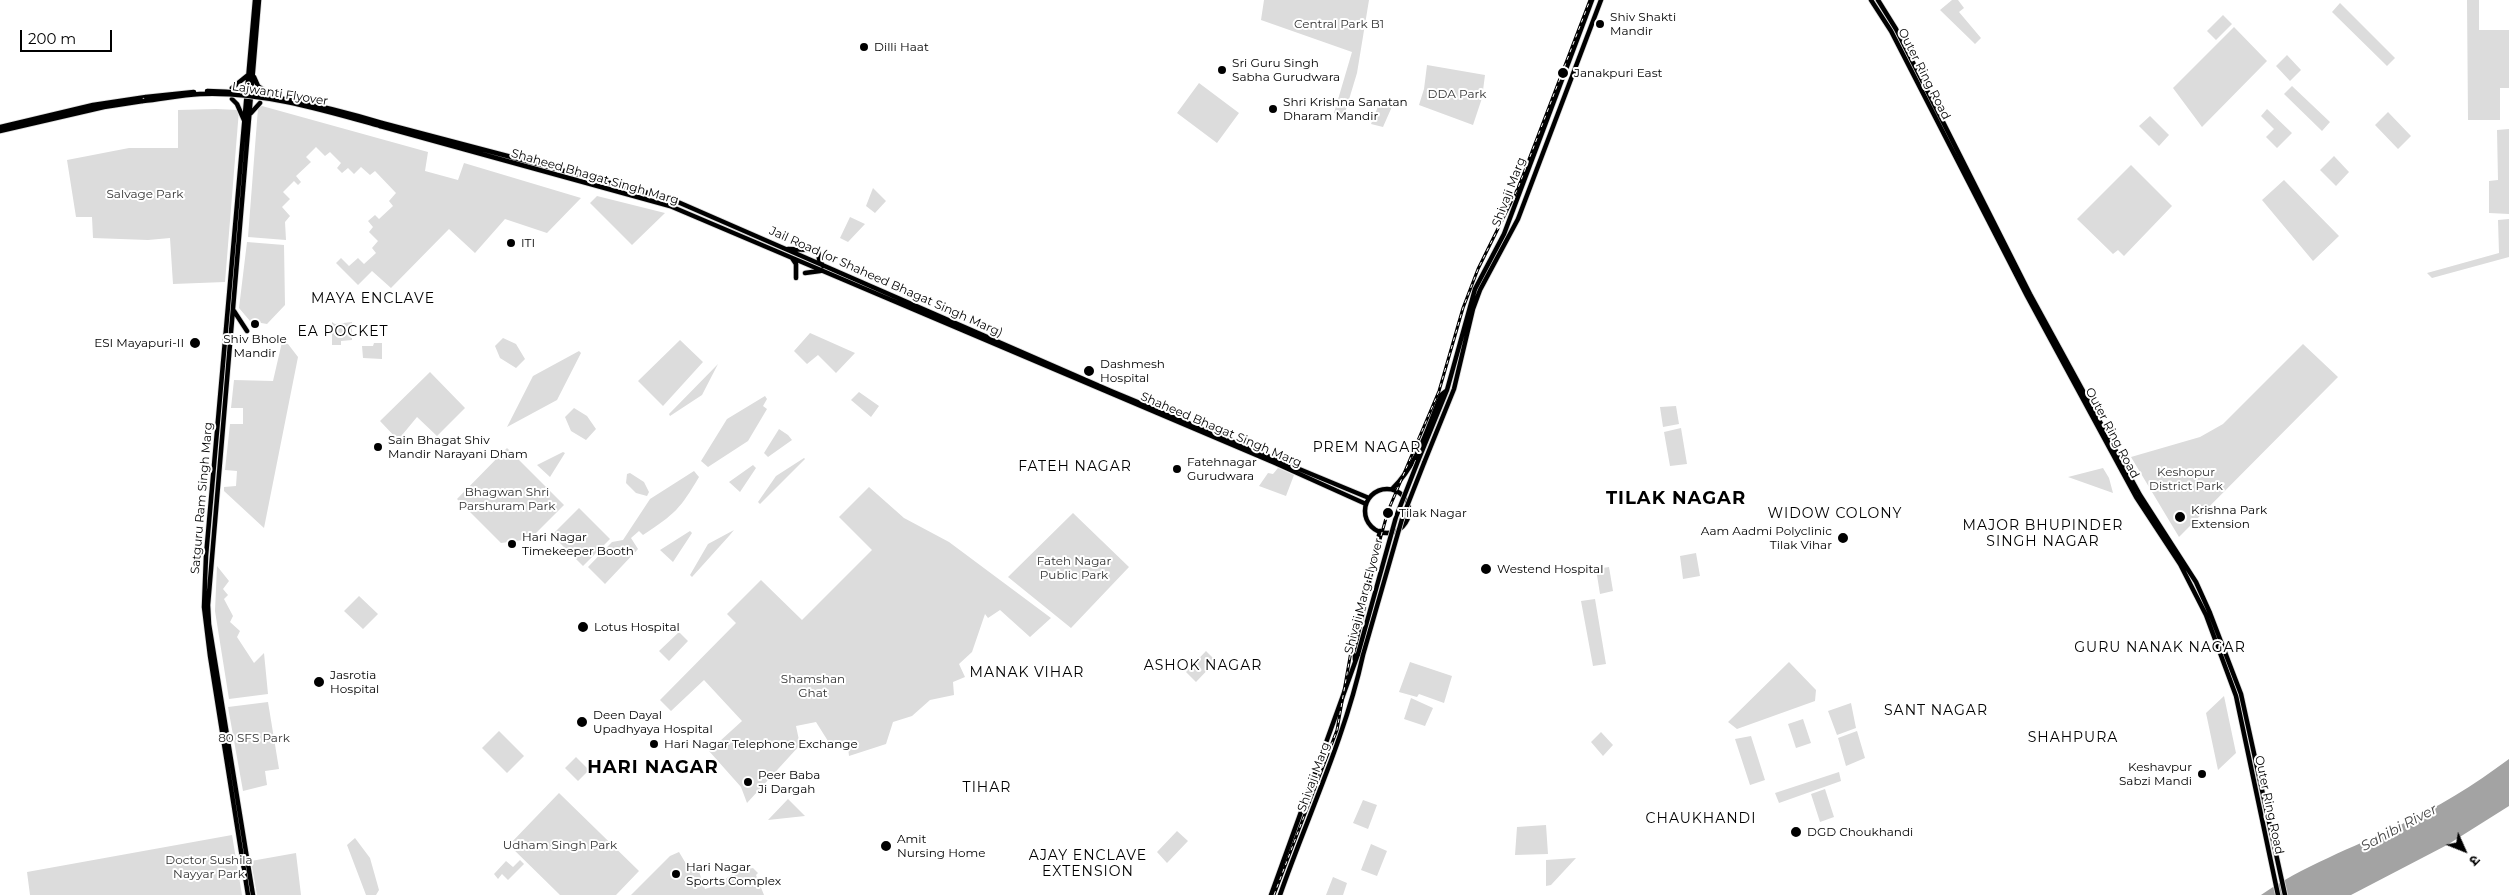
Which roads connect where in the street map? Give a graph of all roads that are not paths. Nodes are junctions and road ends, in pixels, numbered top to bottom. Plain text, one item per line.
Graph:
1 (255, 0) edge
2 (259, 0) edge
3 (1592, 0) edge
4 (1601, 0) edge
5 (1871, 0) edge
6 (1878, 0) edge
7 (1893, 30) junction
8 (251, 76) junction
9 (232, 88) dead end
10 (1559, 89) junction
11 (264, 90) dead end
12 (1567, 91) junction
13 (232, 99) dead end
14 (248, 101) junction
15 (250, 114) junction
16 (244, 121) junction
17 (28, 123) junction
18 (392, 127) junction
19 (0, 128) edge
20 (0, 131) edge
21 (786, 249) junction
22 (818, 249) dead end
23 (812, 250) dead end
24 (792, 258) junction
25 (822, 268) junction
26 (805, 273) dead end
27 (796, 278) dead end
28 (233, 310) junction
29 (247, 330) dead end
30 (1460, 370) joint
31 (1447, 390) junction
32 (1392, 489) junction
33 (1369, 498) junction
34 (1366, 504) junction
35 (1380, 531) junction
36 (1361, 655) junction
37 (1361, 664) joint
38 (1355, 668) junction
39 (248, 895) edge
40 (253, 895) edge
41 (1272, 895) edge
42 (1280, 895) edge
43 (2278, 895) edge
44 (2285, 895) edge

1 - 8 main road
2 - 8 main road
3 - 10 main road, Shivaji Marg
4 - 12 main road, Shivaji Marg
5 - 7 main road, Outer Ring Road
6 - 7 main road, Outer Ring Road
7 - 43 main road, Outer Ring Road
7 - 44 main road, Outer Ring Road
8 - 9 main road
8 - 11 main road
8 - 14 main road
10 - 12 main road
10 - 31 main road, Shivaji Marg
12 - 30 main road, Shivaji Marg
13 - 16 main road
14 - 15 main road, Satguru Ram Singh Marg
14 - 15 main road
14 - 16 main road, Satguru Ram Singh Marg
15 - 28 main road, Satguru Ram Singh Marg
16 - 39 main road, Satguru Ram Singh Marg
17 - 18 main road, Lajwanti Flyover, bridge
17 - 19 main road
17 - 20 main road
18 - 21 main road, Jail Road (or Shaheed Bhagat Singh Marg)
18 - 24 main road, Shaheed Bhagat Singh Marg
21 - 23 main road
21 - 25 main road, Jail Road (or Shaheed Bhagat Singh Marg)
22 - 25 main road
24 - 25 main road, Shaheed Bhagat Singh Marg
24 - 27 main road
25 - 26 main road
25 - 33 main road, Jail Road (or Shaheed Bhagat Singh Marg)
25 - 34 main road, Shaheed Bhagat Singh Marg
28 - 29 main road
28 - 40 main road, Satguru Ram Singh Marg
30 - 36 main road, Shivaji Marg Flyover, bridge
31 - 32 main road
31 - 36 main road, Shivaji Marg Flyover, bridge
32 - 33 main road
32 - 35 main road
33 - 34 main road
34 - 35 main road
35 - 38 main road
36 - 37 main road, Shivaji Marg Flyover
36 - 38 main road, Shivaji Marg Flyover
37 - 42 main road, Shivaji Marg
38 - 41 main road, Shivaji Marg

